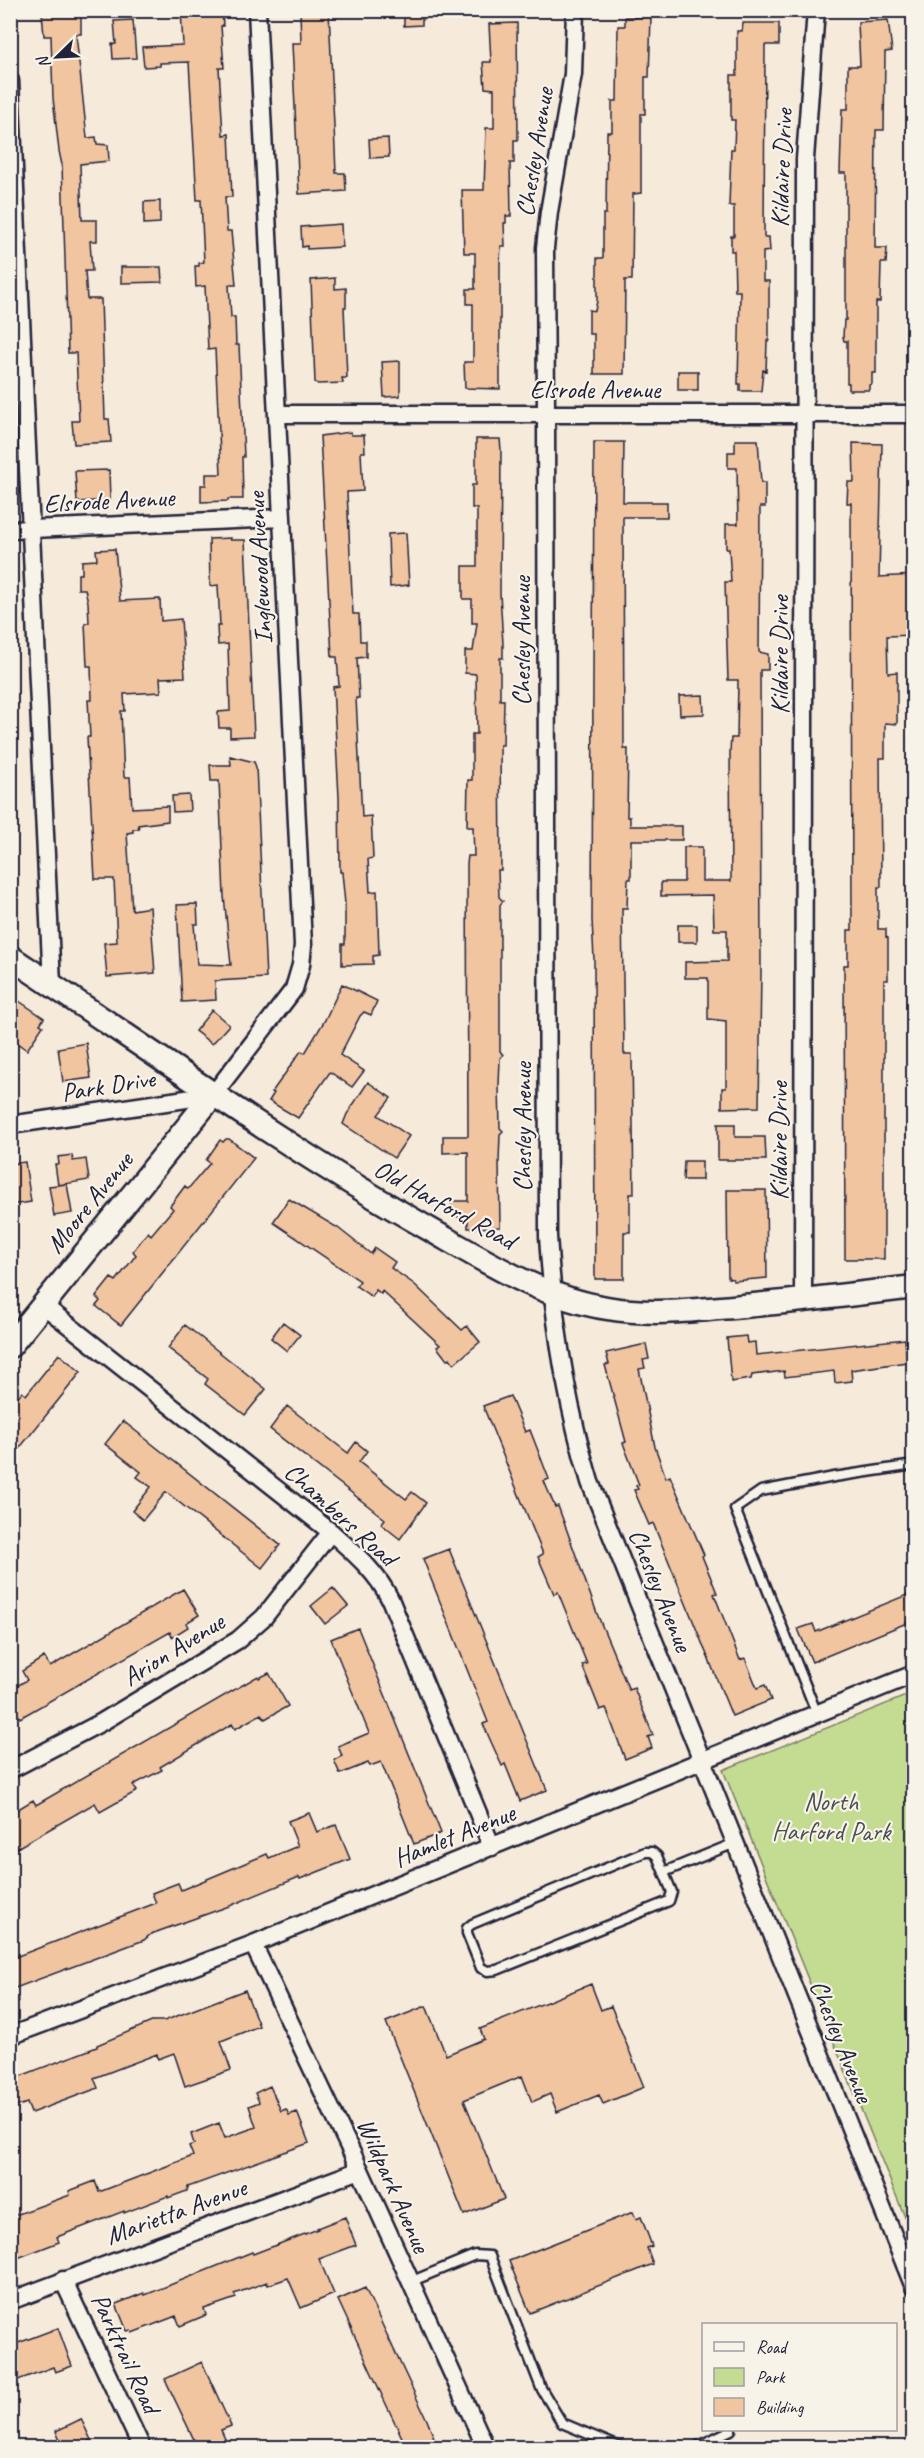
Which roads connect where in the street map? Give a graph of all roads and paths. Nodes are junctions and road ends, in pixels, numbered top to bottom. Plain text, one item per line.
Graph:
1 (257, 10) edge
2 (575, 10) edge
3 (816, 10) edge
4 (10, 81) edge
5 (277, 414) junction
6 (546, 414) junction
7 (806, 414) junction
8 (914, 414) edge
9 (282, 518) junction
10 (32, 529) junction
11 (10, 530) edge
12 (10, 957) edge
13 (52, 984) junction
14 (213, 1095) junction
15 (10, 1125) edge
16 (914, 1287) edge
17 (552, 1293) junction
18 (803, 1300) junction
19 (43, 1305) junction
20 (10, 1346) edge
21 (914, 1465) edge
22 (330, 1532) junction
23 (914, 1674) edge
24 (817, 1714) junction
25 (702, 1761) junction
26 (10, 1770) edge
27 (735, 1844) junction
28 (492, 1847) junction
29 (664, 1872) junction
30 (253, 1944) junction
31 (10, 2036) edge
32 (360, 2170) junction
33 (63, 2280) junction
34 (410, 2283) junction
35 (914, 2287) edge
36 (10, 2301) edge
37 (729, 2431) edge
38 (142, 2448) edge
39 (486, 2448) edge
40 (622, 2448) edge
41 (694, 2448) edge

1 - 5 street, Inglewood Avenue
2 - 6 street, Chesley Avenue
3 - 7 street, Kildaire Drive
4 - 10 street
5 - 6 street, Elsrode Avenue
5 - 9 street, Inglewood Avenue
6 - 7 street, Elsrode Avenue
6 - 17 street, Chesley Avenue
7 - 8 street, Elsrode Avenue
7 - 18 street, Kildaire Drive
9 - 10 street, Elsrode Avenue
9 - 14 street, Inglewood Avenue
10 - 11 street, Elsrode Avenue
10 - 13 street
12 - 13 street, Old Harford Road
13 - 14 street, Old Harford Road
14 - 15 street, Park Drive
14 - 17 street, Old Harford Road
14 - 19 street, Moore Avenue
16 - 18 street, Old Harford Road
17 - 18 street, Old Harford Road
17 - 25 street, Chesley Avenue
19 - 20 street, Moore Avenue
19 - 22 street, Chambers Road
21 - 24 lane
22 - 26 street, Arion Avenue
22 - 28 street, Chambers Road
23 - 24 street, Hamlet Avenue
24 - 25 street, Hamlet Avenue
25 - 27 street, Chesley Avenue
25 - 28 street, Hamlet Avenue
27 - 29 lane
27 - 35 street, Chesley Avenue
28 - 30 street, Hamlet Avenue
29 - 29 lane
30 - 31 street, Hamlet Avenue
30 - 32 street, Wildpark Avenue
32 - 33 street, Marietta Avenue
32 - 34 street, Wildpark Avenue
33 - 36 street, Marietta Avenue
33 - 38 street, Parktrail Road
34 - 39 street, Wildpark Avenue
34 - 40 lane
37 - 41 lane

